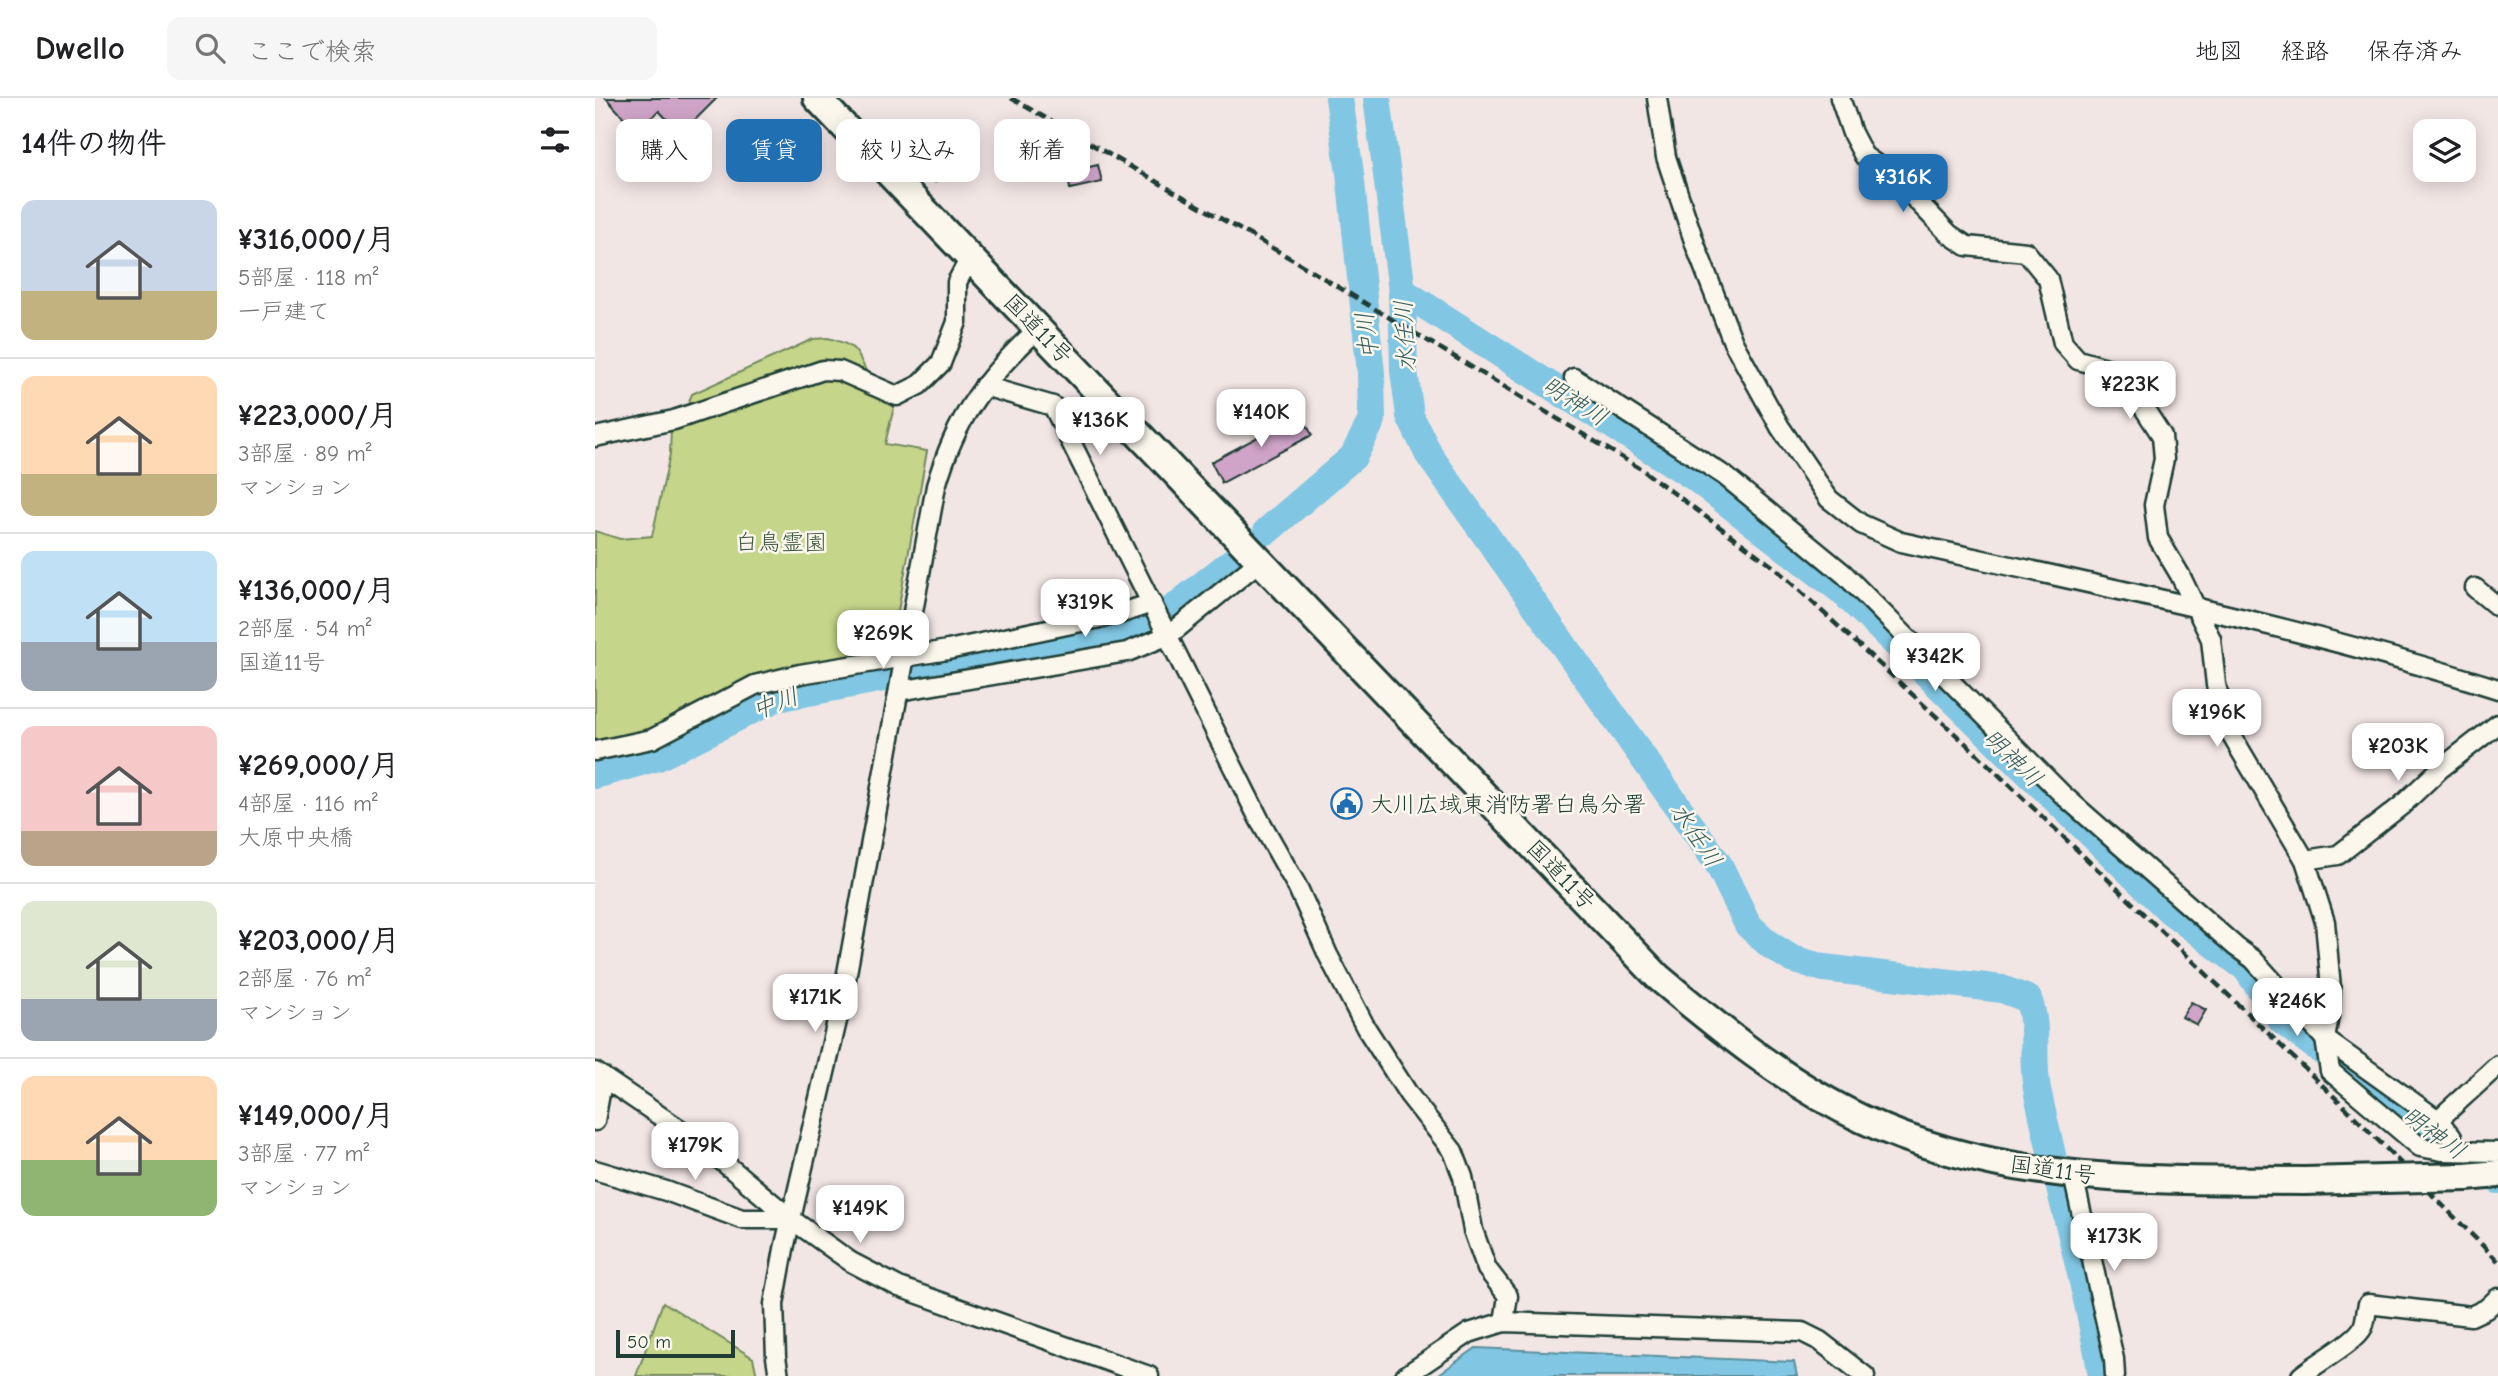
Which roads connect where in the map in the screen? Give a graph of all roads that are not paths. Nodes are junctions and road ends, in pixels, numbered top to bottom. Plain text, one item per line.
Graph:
1 (817, 98) edge
2 (1657, 98) edge
3 (1840, 98) edge
4 (969, 258) junction
5 (1038, 329) junction
6 (1574, 378) dead end
7 (984, 386) junction
8 (595, 437) edge
9 (1261, 560) junction
10 (2476, 588) dead end
11 (1152, 603) junction
12 (2195, 607) junction
13 (2498, 607) edge
14 (1167, 632) junction
15 (905, 656) junction
16 (2498, 690) edge
17 (899, 691) junction
18 (2498, 724) edge
19 (595, 751) edge
20 (2305, 860) junction
21 (2296, 1010) junction
22 (2330, 1010) junction
23 (2325, 1039) junction
24 (2498, 1065) edge
25 (599, 1075) edge
26 (2438, 1120) junction
27 (595, 1122) edge
28 (2452, 1137) dead end
29 (2498, 1153) edge
30 (595, 1171) edge
31 (2498, 1174) edge
32 (2073, 1175) junction
33 (791, 1220) junction
34 (2498, 1298) edge
35 (1504, 1322) junction
36 (779, 1376) edge
37 (1149, 1376) edge
38 (1405, 1376) edge
39 (1865, 1376) edge
40 (2115, 1376) edge
41 (2301, 1376) edge

1 - 4 highway, 国道11号
2 - 12 street
3 - 12 street
4 - 5 highway, 国道11号
4 - 8 street
5 - 7 street
5 - 9 highway, 国道11号
6 - 21 street
7 - 11 street
7 - 15 street
9 - 14 street
9 - 32 highway, 国道11号
10 - 13 street
11 - 14 street
11 - 15 street
12 - 16 street
12 - 20 street
14 - 17 street
14 - 35 street
15 - 17 street
15 - 19 street
17 - 33 street
18 - 20 street
20 - 22 street
21 - 22 street
21 - 23 street
22 - 23 street
23 - 26 street
23 - 29 street
24 - 26 street
25 - 27 street
25 - 33 street
26 - 28 street
30 - 33 street
31 - 32 highway, 国道11号, bridge
32 - 40 street
33 - 36 street
33 - 37 street
34 - 41 street
35 - 38 street
35 - 39 street

